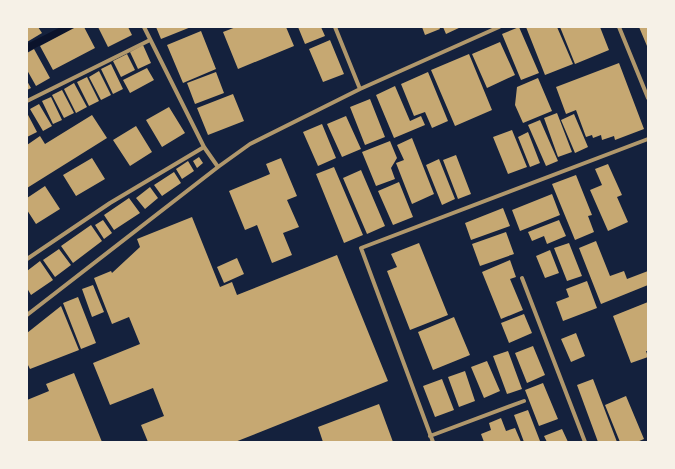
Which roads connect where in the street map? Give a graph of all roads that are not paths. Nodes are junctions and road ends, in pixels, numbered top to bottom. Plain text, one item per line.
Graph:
1 (144, 27) edge
2 (335, 27) edge
3 (499, 27) edge
4 (619, 27) edge
5 (150, 40) junction
6 (360, 89) junction
7 (648, 98) edge
8 (27, 101) edge
9 (648, 139) edge
10 (204, 147) junction
11 (218, 167) junction
12 (27, 259) edge
13 (522, 278) dead end
14 (27, 315) edge
15 (524, 401) dead end
16 (430, 436) junction
17 (433, 442) edge
18 (586, 442) edge

1 - 5 street
2 - 6 street
3 - 6 street
4 - 7 street
5 - 8 street
5 - 10 street
6 - 11 street
9 - 16 street
10 - 11 street
10 - 12 street
11 - 14 street
13 - 18 street
15 - 16 street
16 - 17 street

